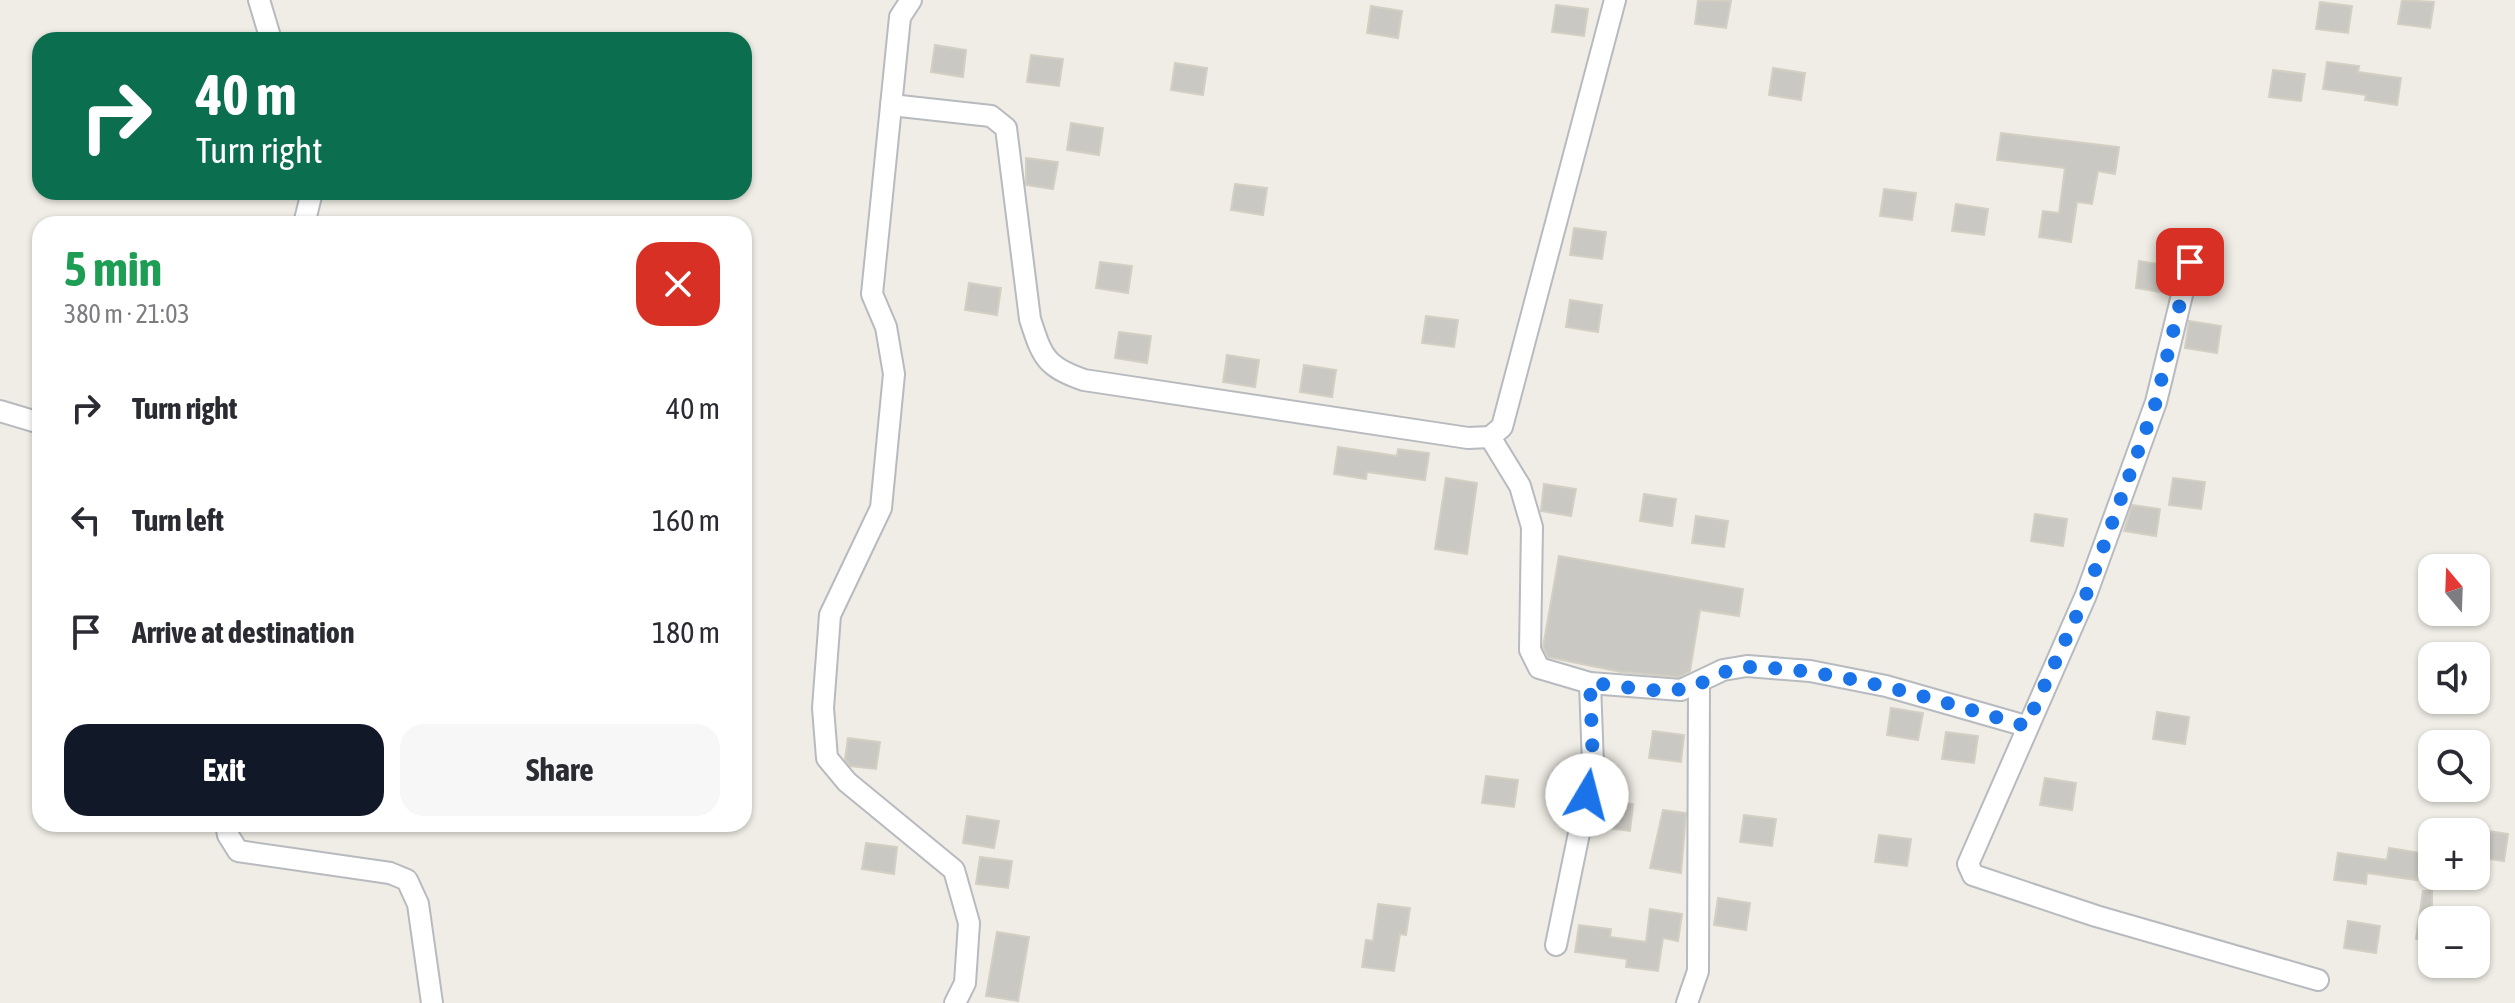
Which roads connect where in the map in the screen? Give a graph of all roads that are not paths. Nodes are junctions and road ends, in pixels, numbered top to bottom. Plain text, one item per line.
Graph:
1 (259, 0) edge
2 (911, 0) edge
3 (1615, 0) edge
4 (269, 32) edge
5 (891, 105) junction
6 (2190, 262) dead end
7 (0, 411) edge
8 (32, 421) edge
9 (1490, 437) junction
10 (1590, 683) junction
11 (1699, 683) junction
12 (2026, 726) junction
13 (227, 832) edge
14 (1556, 945) dead end
15 (2318, 980) dead end
16 (432, 1003) edge
17 (955, 1003) edge
18 (1687, 1003) edge

1 - 4 street
2 - 5 street
3 - 9 street
5 - 9 street
5 - 17 street
6 - 12 street
7 - 8 street
9 - 10 street
10 - 11 street
10 - 14 street
11 - 12 street
11 - 18 street
12 - 15 street
13 - 16 street

